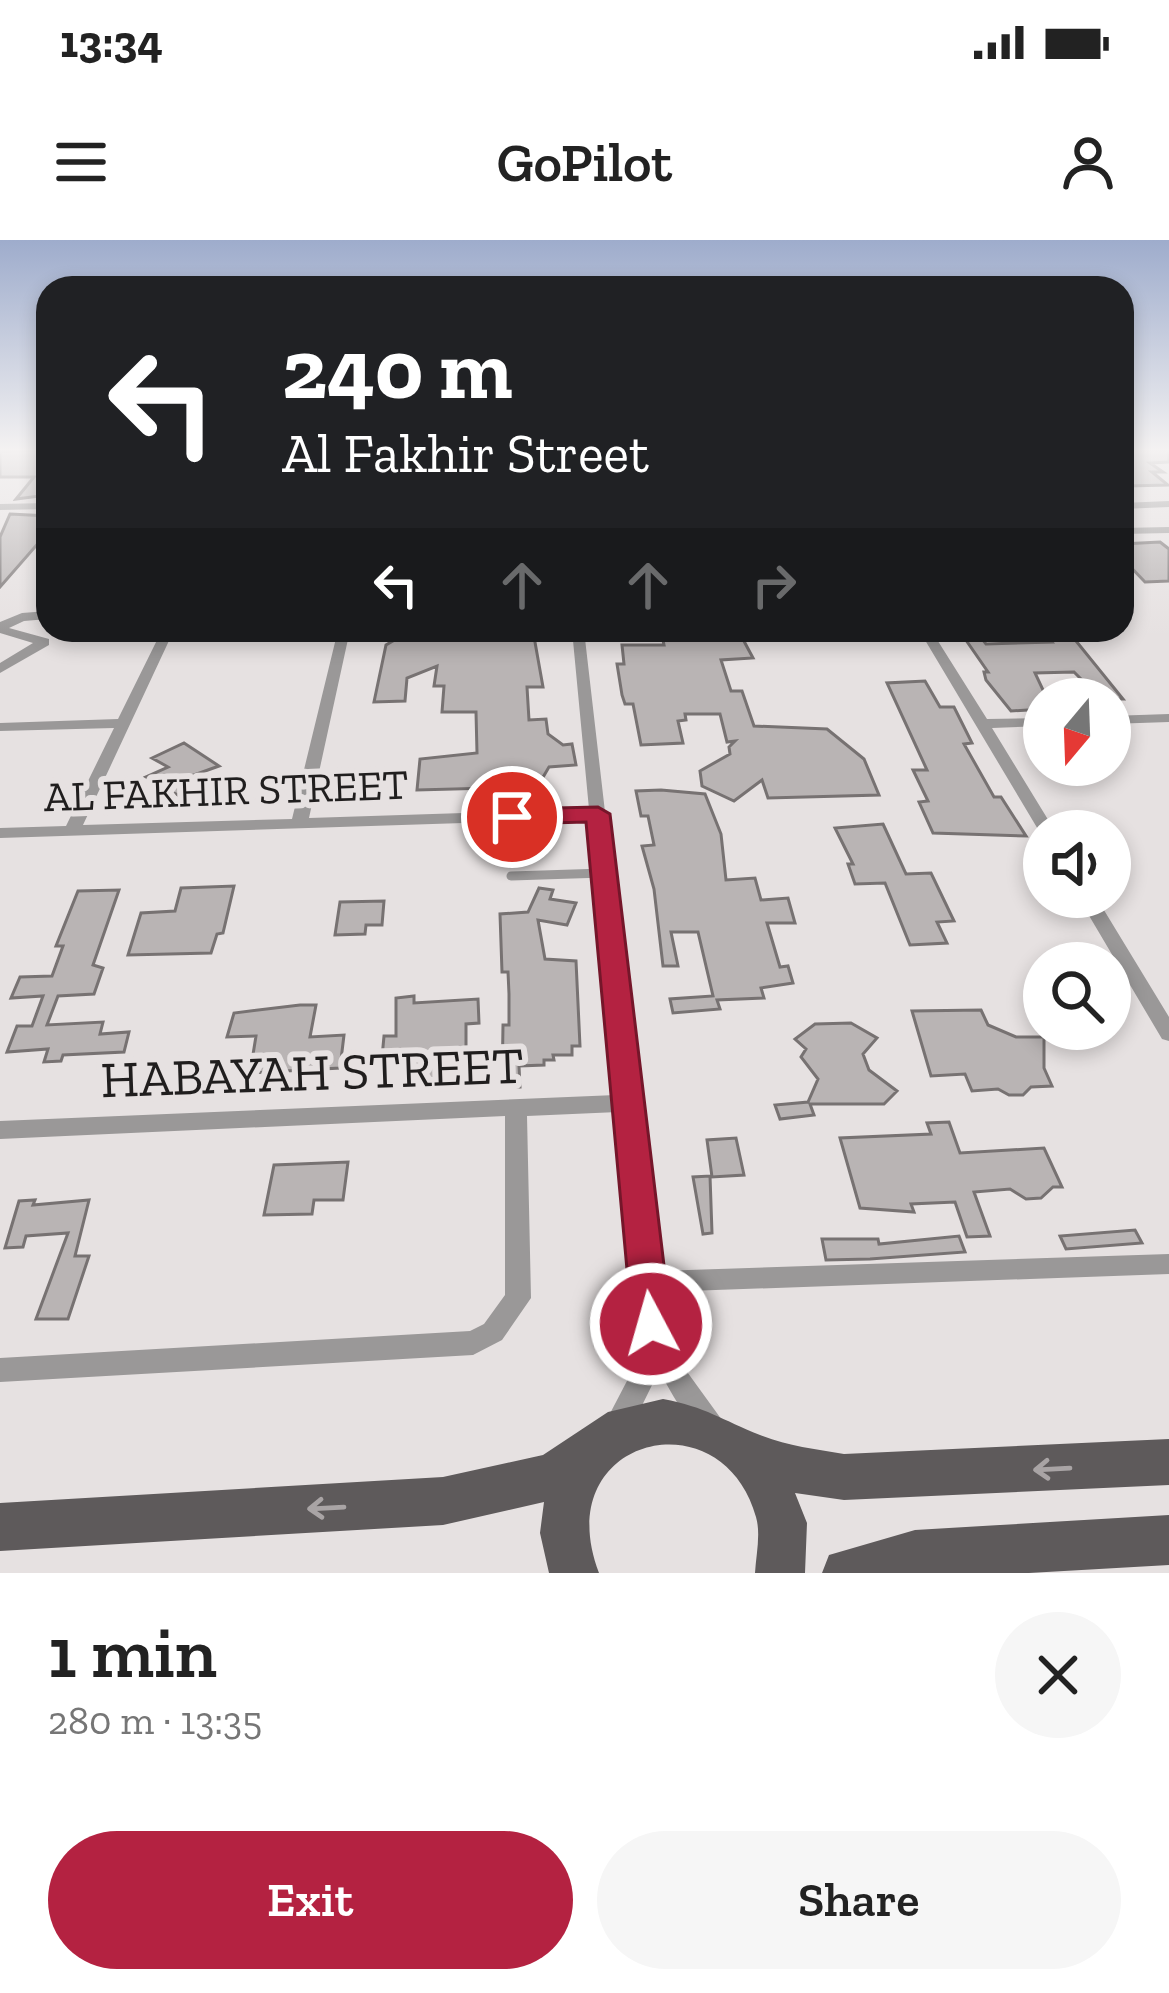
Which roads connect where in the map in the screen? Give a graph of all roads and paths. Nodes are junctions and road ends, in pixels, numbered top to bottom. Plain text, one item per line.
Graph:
1 (1134, 531) edge
2 (1167, 531) edge
3 (36, 616) edge
4 (0, 628) edge
5 (36, 639) edge
6 (44, 642) edge
7 (162, 642) edge
8 (341, 642) edge
9 (579, 642) edge
10 (932, 642) edge
11 (0, 669) edge
12 (1169, 718) edge
13 (1131, 719) edge
14 (122, 723) junction
15 (1023, 723) edge
16 (982, 724) junction
17 (0, 727) edge
18 (1034, 810) edge
19 (598, 814) junction
20 (298, 824) junction
21 (72, 831) junction
22 (0, 833) edge
23 (604, 873) junction
24 (511, 876) dead end
25 (1100, 918) edge
26 (1169, 1034) edge
27 (628, 1103) junction
28 (516, 1108) junction
29 (0, 1130) edge
30 (1169, 1264) edge
31 (647, 1282) junction
32 (651, 1324) junction
33 (0, 1370) edge
34 (732, 1442) junction
35 (602, 1444) junction
36 (1169, 1462) edge
37 (0, 1527) edge
38 (1169, 1540) edge
39 (574, 1573) edge
40 (780, 1573) edge
41 (848, 1573) edge

1 - 2 street
3 - 4 street
4 - 5 street
6 - 11 street
7 - 14 street
8 - 20 street
9 - 19 street
10 - 16 street
12 - 13 street
14 - 17 street
14 - 21 street
15 - 16 street
16 - 18 street
19 - 20 street, AL FAKHIR STREET
19 - 23 street
20 - 21 street, AL FAKHIR STREET
21 - 22 street, AL FAKHIR STREET
23 - 24 lane
23 - 27 street
25 - 26 street
27 - 28 street, HABAYAH STREET
27 - 31 street
28 - 29 street, HABAYAH STREET
28 - 33 street
30 - 31 street
31 - 32 street
32 - 34 street
32 - 35 street
34 - 35 main road
36 -> 34 main road
34 - 40 main road
35 -> 37 main road
35 - 39 main road
38 - 41 main road

